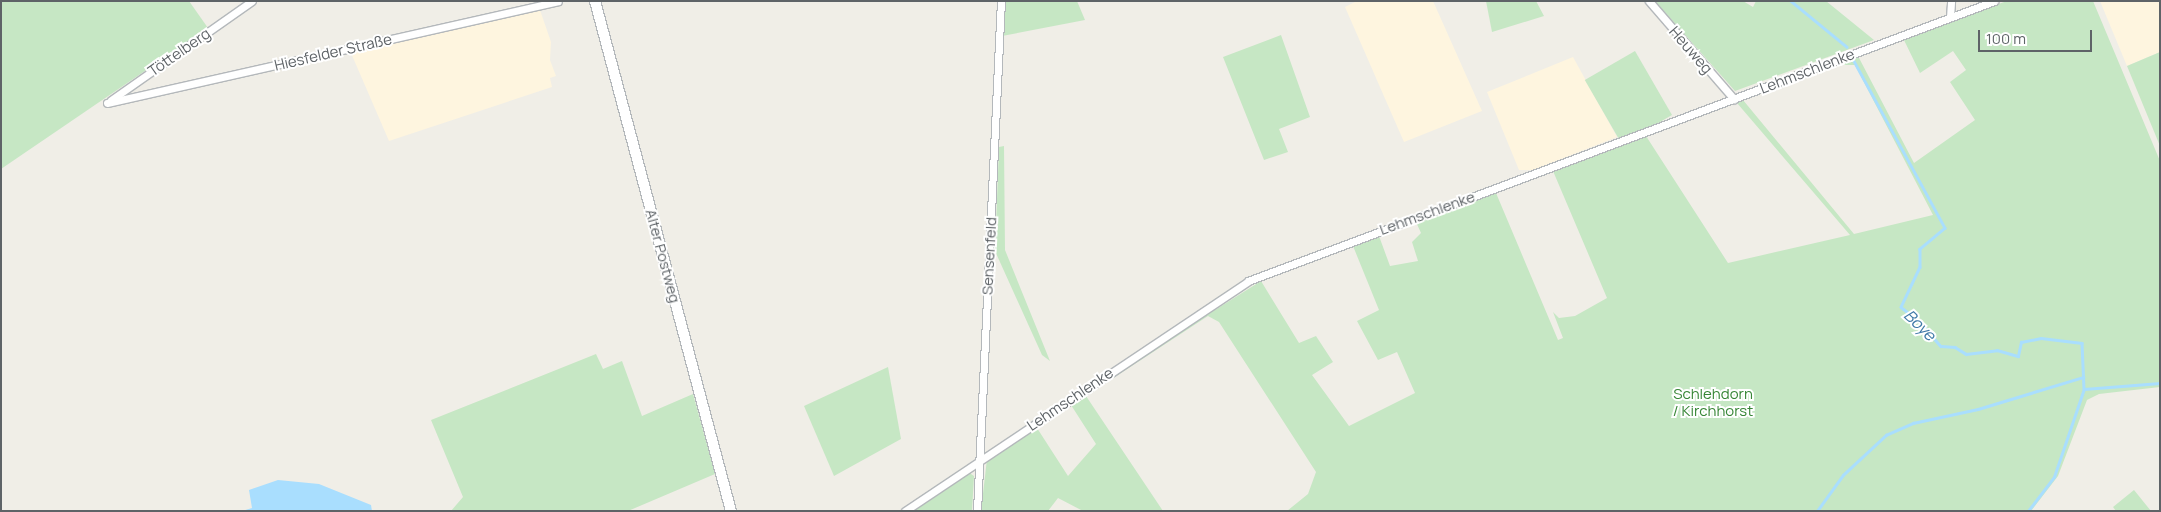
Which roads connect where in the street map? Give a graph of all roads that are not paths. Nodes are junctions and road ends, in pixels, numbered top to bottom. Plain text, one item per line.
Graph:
1 (252, 1) edge
2 (558, 1) edge
3 (595, 1) edge
4 (1001, 1) edge
5 (1649, 1) edge
6 (1951, 1) edge
7 (1994, 1) edge
8 (1950, 17) junction
9 (1734, 99) junction
10 (107, 103) joint
11 (980, 460) junction
12 (731, 511) edge
13 (905, 511) edge
14 (978, 511) edge

1 - 10 street, Töttelberg
2 - 10 street, Hiesfelder Straße
3 - 12 main road, Alter Postweg
4 - 11 street, Sensenfeld
5 - 9 street, Heuweg
6 - 8 street
7 - 8 street, Lehmschlenke
8 - 9 street, Lehmschlenke
9 - 11 street, Lehmschlenke
11 - 13 street, Lehmschlenke
11 - 14 street, Sensenfeld

